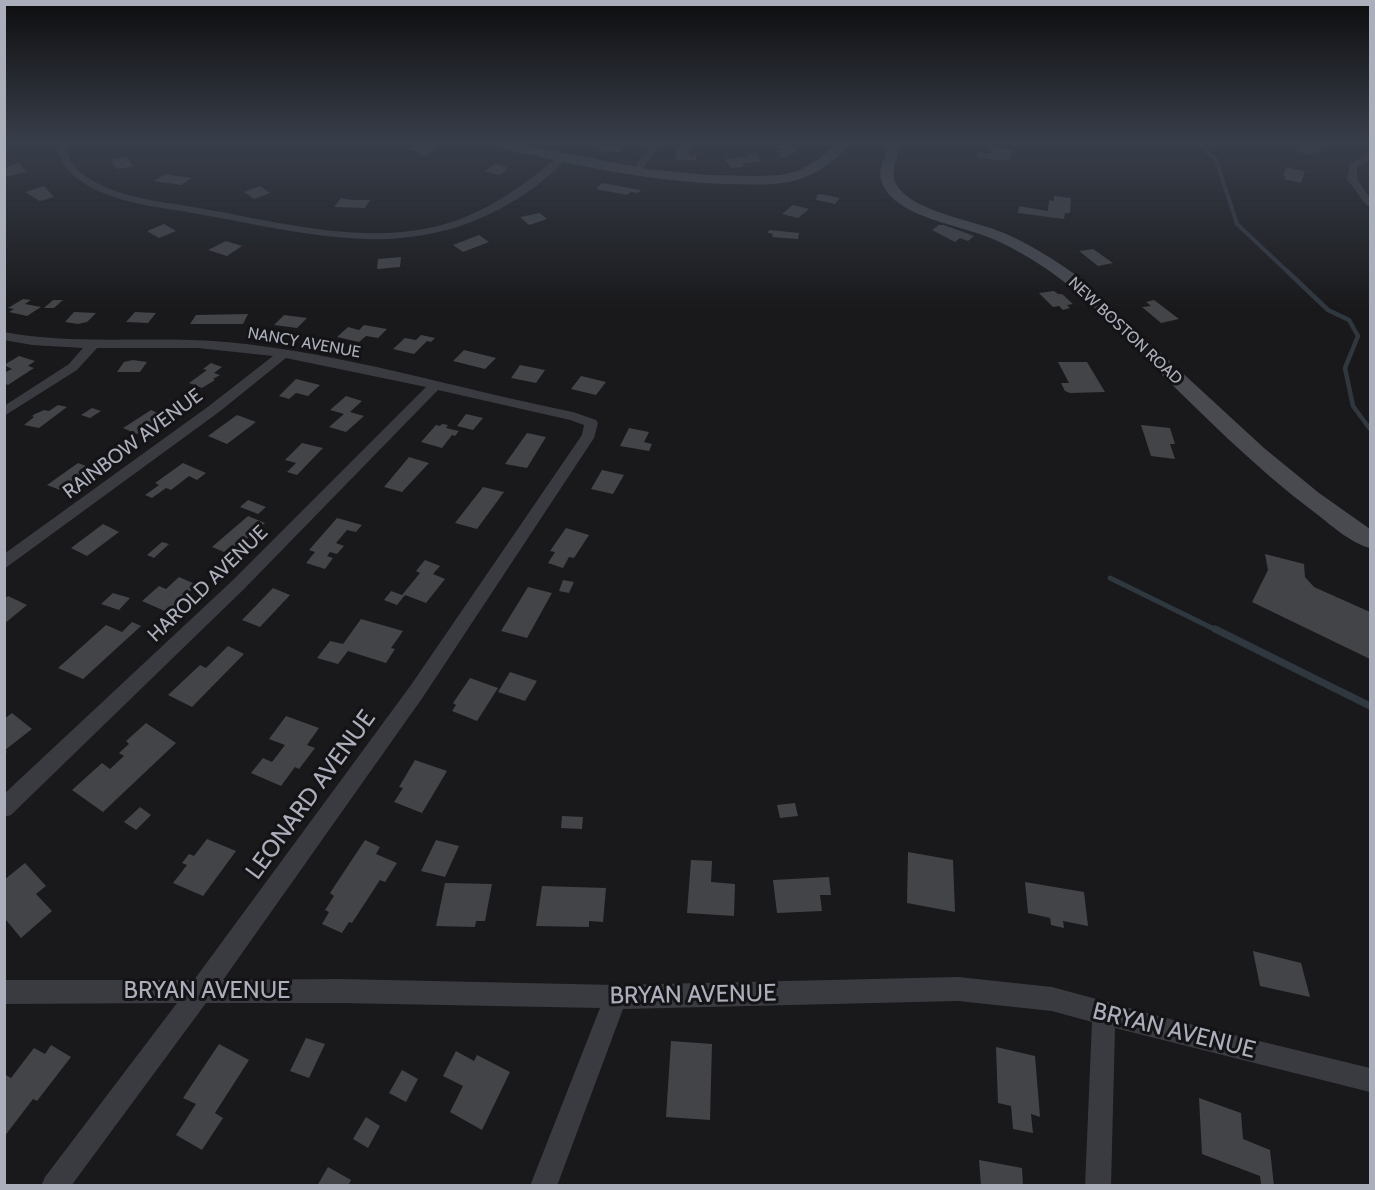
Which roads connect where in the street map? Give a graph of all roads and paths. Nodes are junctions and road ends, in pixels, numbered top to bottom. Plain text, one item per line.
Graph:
1 (149, 200) edge
2 (509, 200) edge
3 (904, 200) edge
4 (4, 336) edge
5 (93, 345) junction
6 (283, 354) junction
7 (435, 386) junction
8 (4, 412) edge
9 (591, 423) joint
10 (1371, 540) edge
11 (4, 563) edge
12 (4, 808) edge
13 (4, 992) edge
14 (200, 992) junction
15 (616, 997) junction
16 (1104, 1014) junction
17 (1371, 1080) edge
18 (54, 1185) edge
19 (543, 1185) edge
20 (1098, 1185) edge

1 - 2 street
3 - 10 street, NEW BOSTON ROAD
4 - 5 street, NANCY AVENUE
5 - 6 street, NANCY AVENUE
5 - 8 street
6 - 7 street, NANCY AVENUE
6 - 11 street, RAINBOW AVENUE
7 - 9 street, NANCY AVENUE
7 - 12 street, HAROLD AVENUE
9 - 14 street, LEONARD AVENUE
13 - 14 street, BRYAN AVENUE
14 - 15 street, BRYAN AVENUE
14 - 18 street, LEONARD AVENUE
15 - 16 street, BRYAN AVENUE
15 - 19 street
16 - 17 street, BRYAN AVENUE
16 - 20 street

